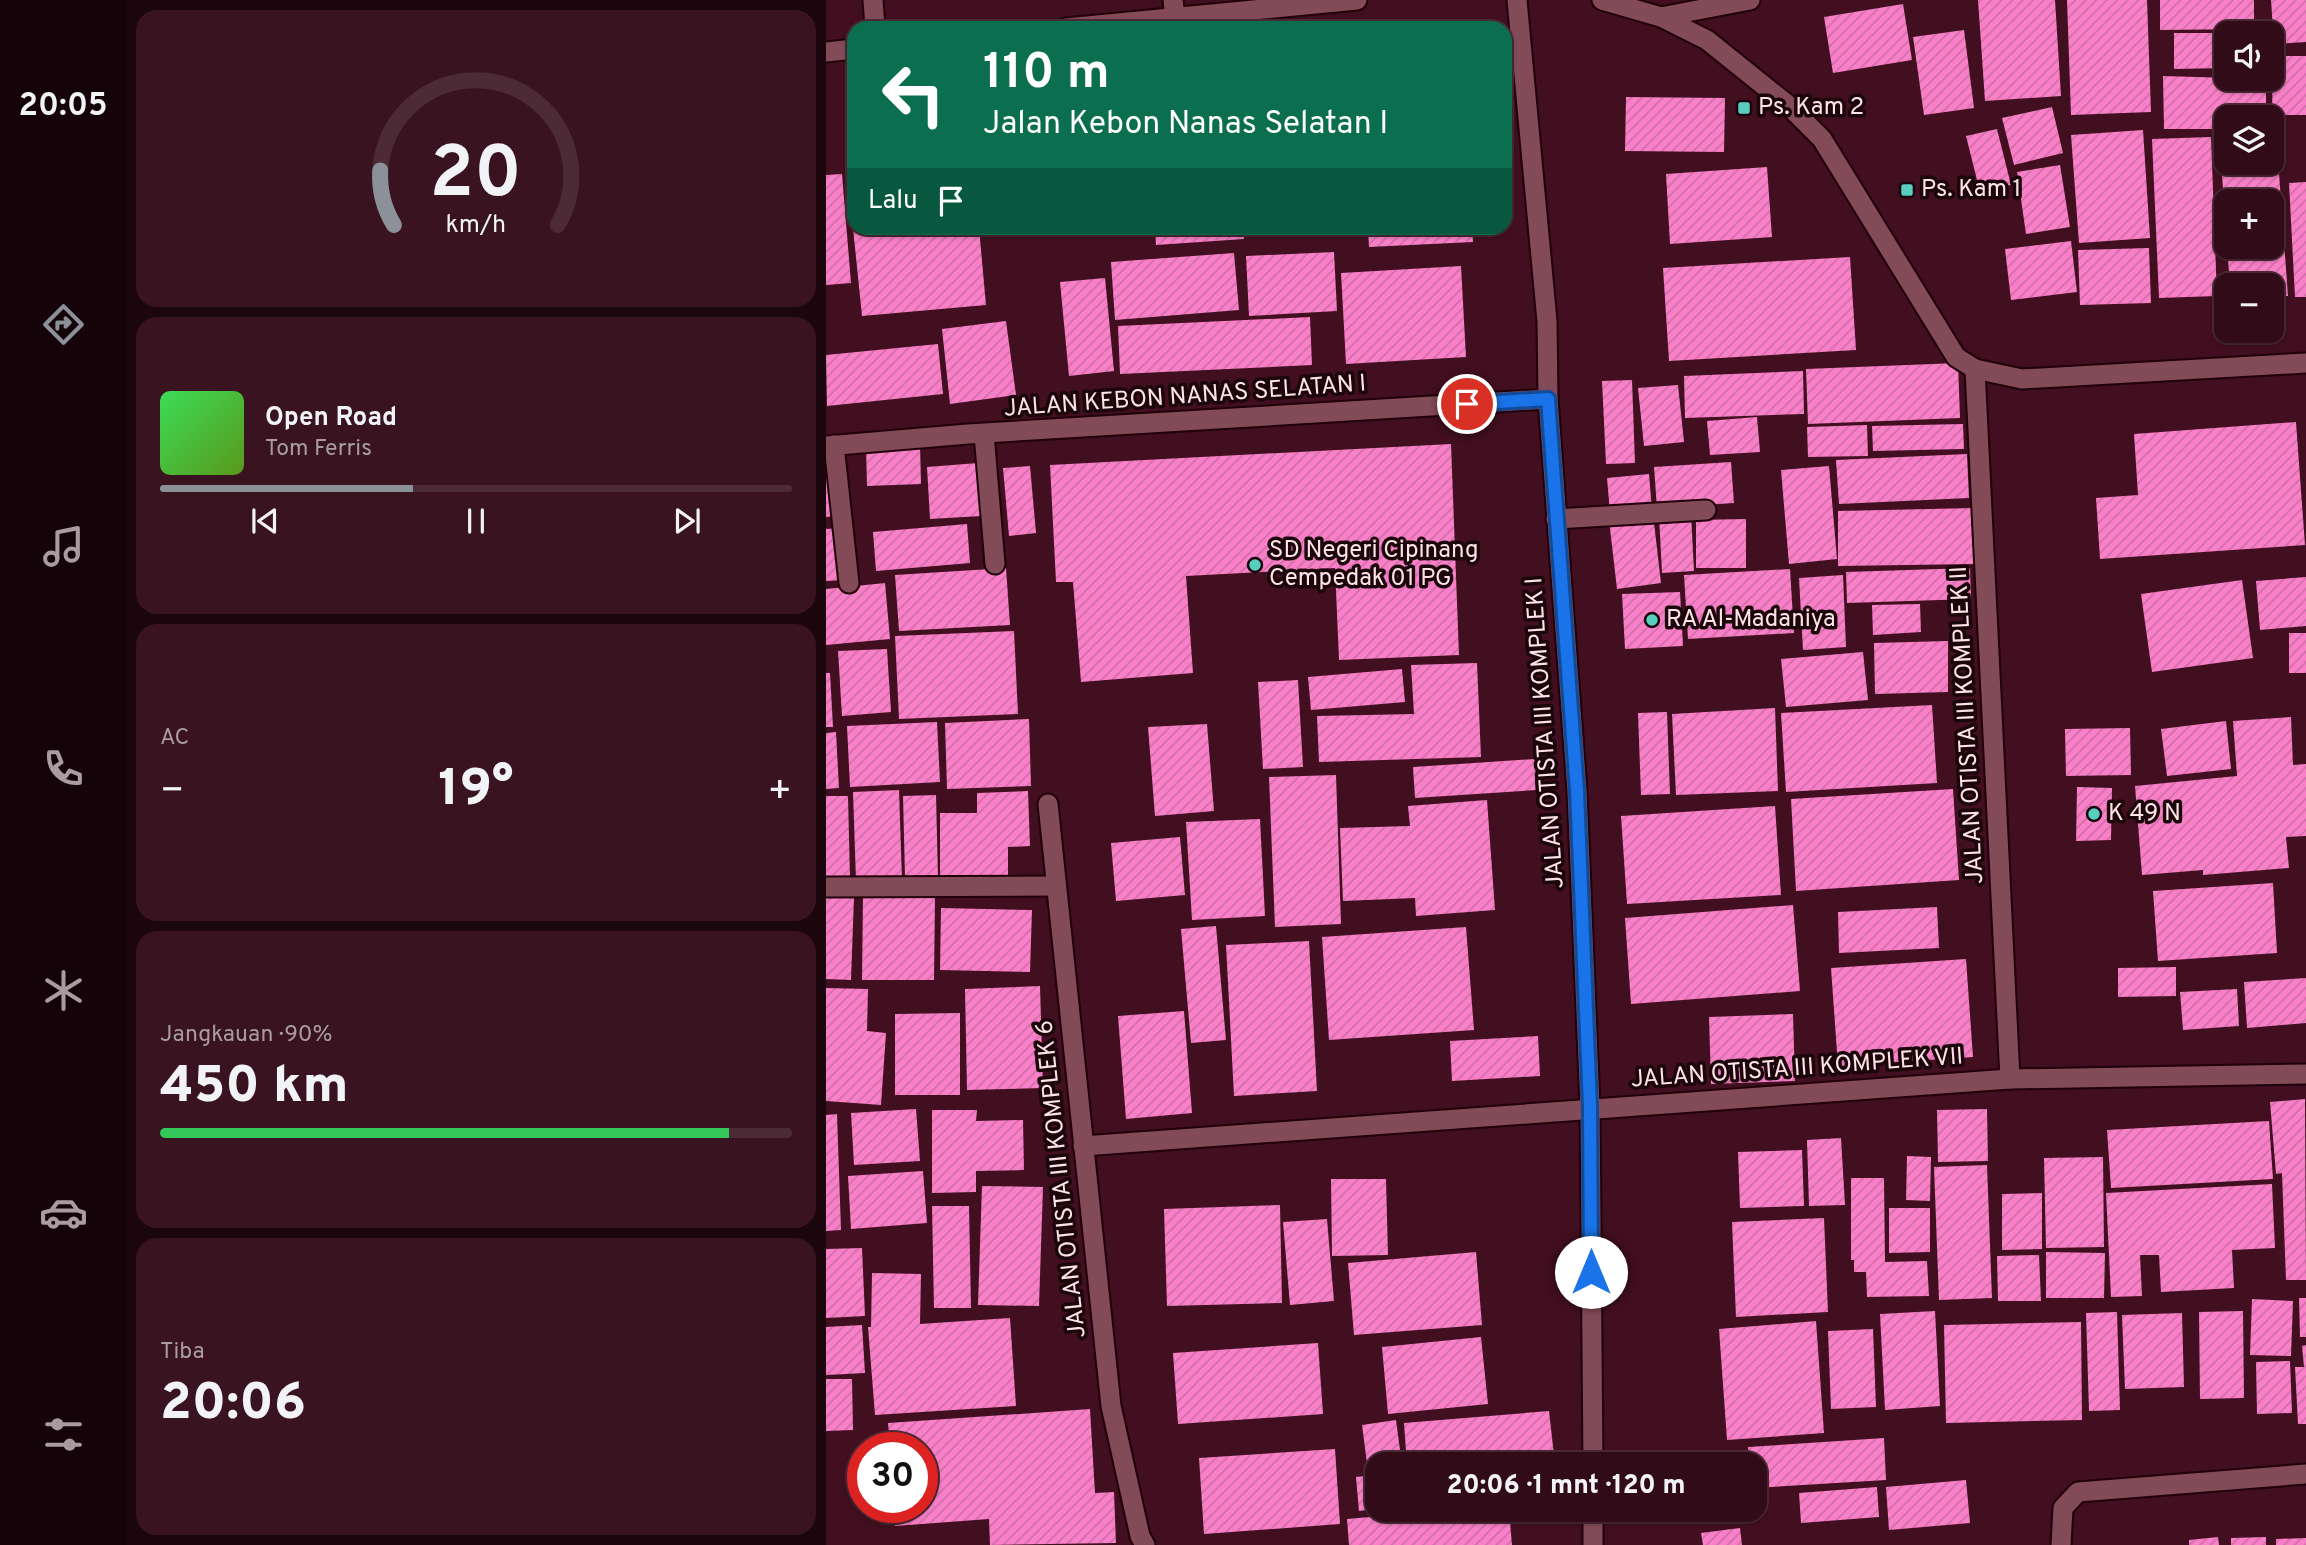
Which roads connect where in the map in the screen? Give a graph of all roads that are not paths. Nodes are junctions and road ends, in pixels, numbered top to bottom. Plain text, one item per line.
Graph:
1 (873, 0) edge
2 (1357, 0) edge
3 (1517, 0) edge
4 (1609, 0) edge
5 (1751, 0) edge
6 (1174, 9) edge
7 (1661, 17) junction
8 (874, 21) edge
9 (1106, 21) edge
10 (847, 50) edge
11 (826, 52) edge
12 (2306, 363) edge
13 (1975, 369) junction
14 (1548, 399) junction
15 (984, 434) junction
16 (830, 446) edge
17 (1706, 510) dead end
18 (1556, 519) junction
19 (995, 564) dead end
20 (849, 583) dead end
21 (1048, 804) dead end
22 (1056, 886) junction
23 (826, 887) edge
24 (2306, 1074) edge
25 (2010, 1080) junction
26 (1590, 1107) junction
27 (1083, 1146) junction
28 (1593, 1452) edge
29 (2306, 1474) edge
30 (1593, 1522) edge
31 (1145, 1545) edge
32 (1593, 1545) edge
33 (2061, 1545) edge

1 - 8 street
2 - 6 street
3 - 14 street, JALAN OTISTA III KOMPLEK I
4 - 7 street
5 - 7 street
6 - 9 street
7 - 13 street
10 - 11 street
12 - 13 street
13 - 25 street, JALAN OTISTA III KOMPLEK II
14 - 15 street, JALAN KEBON NANAS SELATAN I
14 - 18 street, JALAN OTISTA III KOMPLEK I
15 - 16 street, JALAN KEBON NANAS SELATAN I
15 - 19 street
16 - 20 street
17 - 18 street
18 - 26 street, JALAN OTISTA III KOMPLEK I
21 - 22 street, JALAN OTISTA III KOMPLEK 6
22 - 23 street
22 - 27 street, JALAN OTISTA III KOMPLEK 6
24 - 25 street, JALAN OTISTA III KOMPLEK VII
25 - 26 street, JALAN OTISTA III KOMPLEK VII
26 - 27 street, JALAN OTISTA III KOMPLEK VII
26 - 28 street, JALAN OTISTA III KOMPLEK I
27 - 31 street, JALAN OTISTA III KOMPLEK 6
29 - 33 street
30 - 32 street

